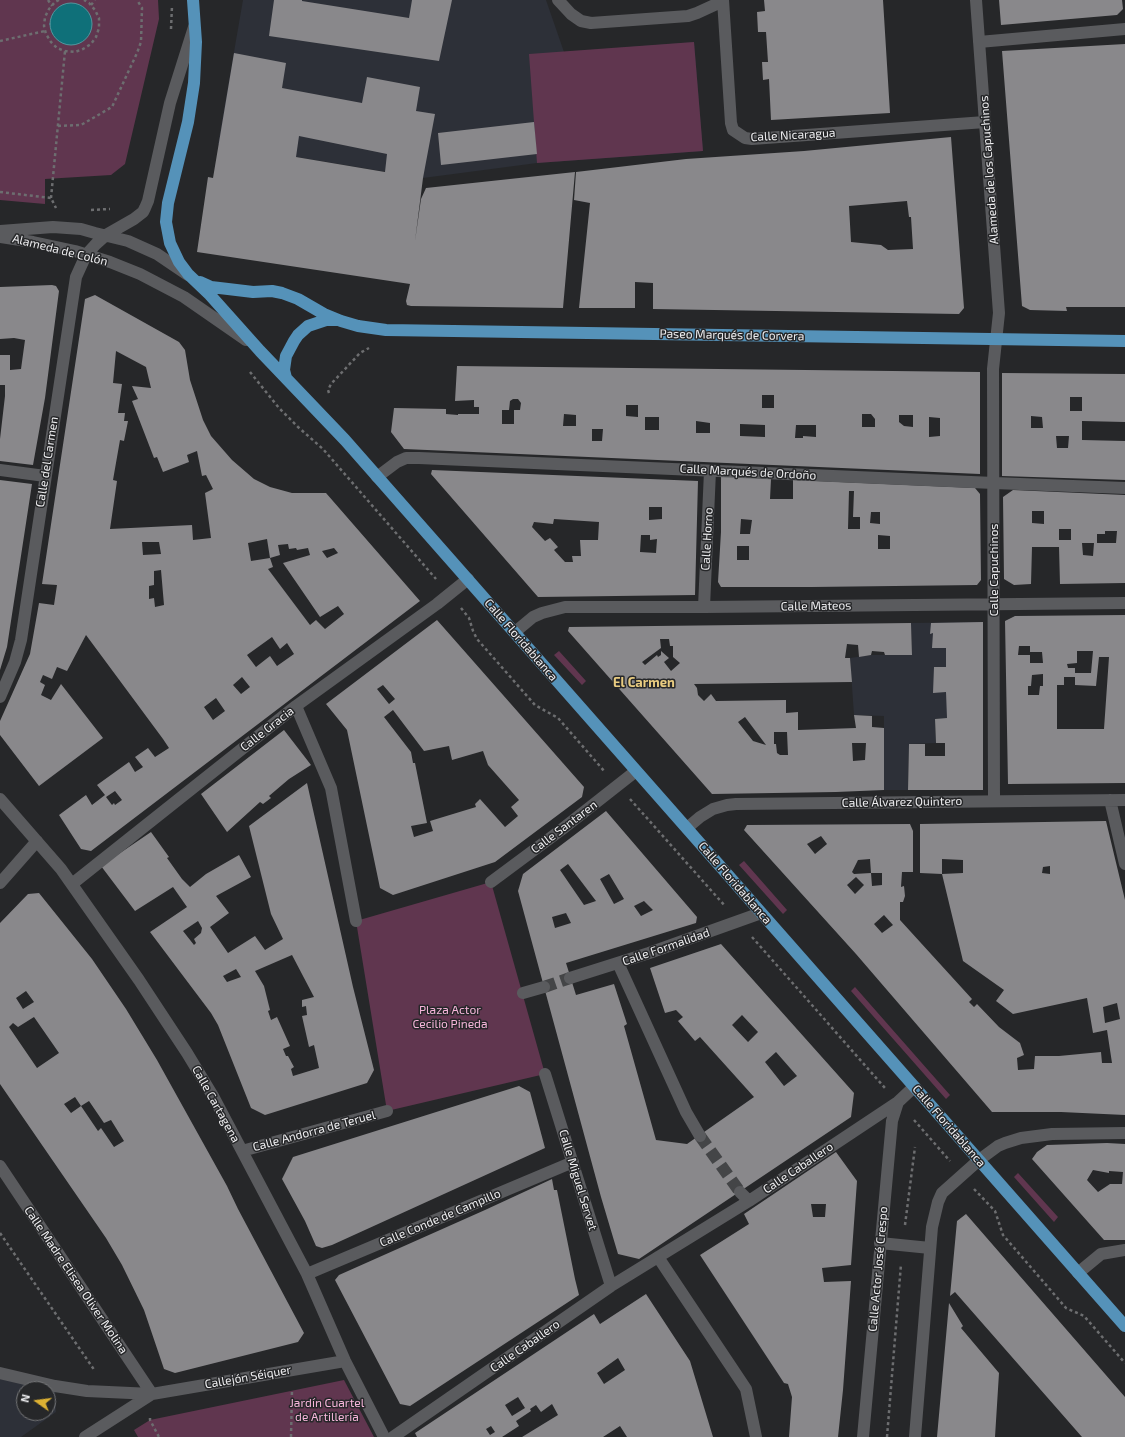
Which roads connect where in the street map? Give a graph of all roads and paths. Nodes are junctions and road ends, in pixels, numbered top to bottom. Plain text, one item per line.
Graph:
1 (48, 0) edge
2 (59, 0) edge
3 (84, 0) edge
4 (95, 0) edge
5 (137, 0) edge
6 (193, 0) edge
7 (558, 0) edge
8 (723, 0) edge
9 (976, 0) edge
10 (172, 4) dead end
11 (91, 5) junction
12 (52, 6) junction
13 (195, 23) junction
14 (1125, 29) edge
15 (45, 31) junction
16 (171, 32) dead end
17 (0, 41) edge
18 (979, 42) junction
19 (65, 51) junction
20 (985, 122) junction
21 (58, 126) junction
22 (0, 192) edge
23 (51, 198) junction
24 (57, 209) dead end
25 (111, 209) dead end
26 (70, 228) junction
27 (0, 231) edge
28 (106, 235) junction
29 (0, 237) edge
30 (86, 255) junction
31 (194, 279) junction
32 (341, 321) junction
33 (996, 339) junction
34 (1125, 341) edge
35 (371, 348) dead end
36 (260, 351) junction
37 (246, 368) dead end
38 (286, 378) junction
39 (329, 394) dead end
40 (342, 437) junction
41 (0, 470) edge
42 (710, 471) junction
43 (45, 476) junction
44 (377, 477) junction
45 (994, 483) junction
46 (1125, 488) edge
47 (468, 579) junction
48 (1125, 603) edge
49 (994, 605) junction
50 (704, 607) junction
51 (515, 632) junction
52 (0, 696) edge
53 (296, 706) junction
54 (636, 771) junction
55 (0, 799) edge
56 (1110, 800) junction
57 (1125, 800) edge
58 (994, 801) junction
59 (687, 828) junction
60 (37, 841) junction
61 (1125, 864) edge
62 (491, 882) dead end
63 (0, 883) edge
64 (72, 884) junction
65 (762, 913) junction
66 (356, 921) dead end
67 (618, 963) junction
68 (570, 978) tunnel mouth
69 (544, 987) tunnel mouth
70 (523, 993) dead end
71 (545, 1074) dead end
72 (914, 1087) junction
73 (898, 1102) junction
74 (387, 1111) dead end
75 (1125, 1133) edge
76 (700, 1136) tunnel mouth
77 (915, 1147) dead end
78 (242, 1151) junction
79 (978, 1160) junction
80 (573, 1162) junction
81 (0, 1166) edge
82 (740, 1192) tunnel mouth
83 (749, 1201) junction
84 (0, 1233) edge
85 (880, 1243) junction
86 (902, 1245) junction
87 (930, 1248) junction
88 (1125, 1250) edge
89 (658, 1257) junction
90 (1078, 1273) junction
91 (307, 1274) junction
92 (612, 1286) junction
93 (1125, 1326) edge
94 (345, 1361) junction
95 (292, 1370) junction
96 (0, 1374) edge
97 (109, 1392) junction
98 (152, 1394) junction
99 (85, 1437) edge
100 (291, 1437) edge
101 (384, 1437) edge
102 (393, 1437) edge
103 (756, 1437) edge
104 (863, 1437) edge
105 (887, 1437) edge
106 (915, 1437) edge

1 - 12 path
2 - 12 path
3 - 11 path
4 - 11 path
5 - 21 path
6 - 13 main road, Calle Floridablanca
7 - 8 street
8 - 20 street, Calle Nicaragua
9 - 18 street, Alameda de los Capuchinos
10 - 16 path
11 - 19 path
12 - 15 path
13 - 28 street, Calle del Carmen
13 - 31 main road, Calle Floridablanca
14 - 18 street
15 - 17 path
15 - 19 path
18 - 20 street, Alameda de los Capuchinos
19 - 21 path
20 - 33 street, Alameda de los Capuchinos
21 - 23 path
22 - 23 path
23 - 24 path
25 - 26 path
26 - 27 street, Alameda de Colón
26 - 28 street, Alameda de Colón
28 - 30 street, Calle del Carmen
28 - 31 street, Alameda de Colón
29 - 30 street, Alameda de Colón
30 - 36 street, Alameda de Colón
30 - 43 street, Calle del Carmen
31 - 32 main road
31 - 36 main road, Calle Floridablanca
32 - 33 main road, Paseo Marqués de Corvera
32 - 38 main road
33 - 34 main road, Paseo Marqués de Corvera
33 - 45 street, Calle Capuchinos
35 - 39 path
36 - 38 main road, Calle Floridablanca
37 - 40 path
38 - 40 main road, Calle Floridablanca
40 - 44 main road, Calle Floridablanca
41 - 43 street
42 - 44 street, Calle Marqués de Ordoño
42 - 45 street, Calle Marqués de Ordoño
42 - 50 street, Calle Horno
43 - 52 street, Calle del Carmen
44 - 47 main road, Calle Floridablanca
45 - 46 street, Calle Marqués de Ordoño
45 - 49 street, Calle Capuchinos
47 - 51 main road, Calle Floridablanca
47 - 53 street, Calle Gracia
48 - 49 street, Calle Mateos
49 - 50 street, Calle Mateos
49 - 58 street, Calle Capuchinos
50 - 51 street, Calle Mateos
51 - 54 main road, Calle Floridablanca
53 - 64 street, Calle Gracia
53 - 66 street
54 - 59 main road, Calle Floridablanca
54 - 62 street, Calle Santaren
55 - 60 street, Calle Cartagena
56 - 57 street, Calle Álvarez Quintero
56 - 58 street, Calle Álvarez Quintero
56 - 61 street
58 - 59 street, Calle Álvarez Quintero
59 - 65 main road, Calle Floridablanca
60 - 63 street
60 - 64 street, Calle Cartagena
64 - 78 street, Calle Cartagena
65 - 67 street, Calle Formalidad
65 - 72 main road, Calle Floridablanca
67 - 68 street, Calle Formalidad
67 - 76 street
69 - 70 street
71 - 80 street, Calle Miguel Servet
72 - 73 street, Calle Caballero
72 - 79 main road, Calle Floridablanca
73 - 83 street, Calle Caballero
73 - 85 street, Calle Actor José Crespo
74 - 78 street, Calle Andorra de Teruel
75 - 79 street
77 - 86 path
78 - 91 street, Calle Cartagena
79 - 87 street
79 - 90 main road, Calle Floridablanca
80 - 91 street, Calle Conde de Campillo
80 - 92 street, Calle Miguel Servet
81 - 98 street, Calle Madre Elisea Oliver Molina
82 - 83 street
83 - 89 street, Calle Caballero
84 - 97 path
85 - 86 street
85 - 104 street, Calle Actor José Crespo
86 - 87 street
86 - 105 path
87 - 106 street
88 - 90 street
89 - 92 street, Calle Caballero
89 - 103 street
90 - 93 main road, Calle Floridablanca
91 - 94 street, Calle Cartagena
92 - 102 street, Calle Caballero
94 - 95 street, Callejón Séiquer
94 - 101 street, Calle Cartagena
95 - 98 street, Callejón Séiquer
95 - 100 path
96 - 97 street
97 - 98 street
98 - 99 street

